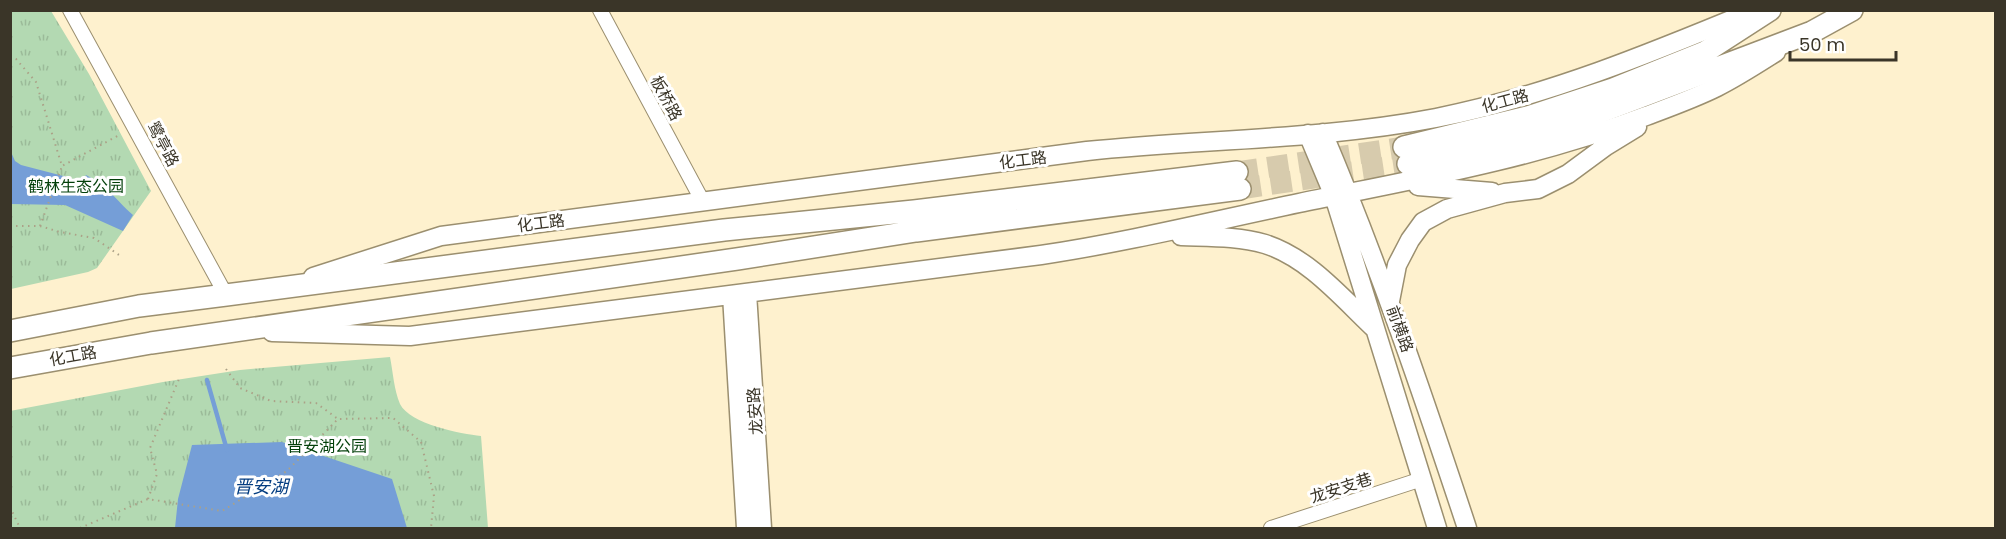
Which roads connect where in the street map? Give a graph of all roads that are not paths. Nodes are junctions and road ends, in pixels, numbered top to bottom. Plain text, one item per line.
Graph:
1 (70, 10) edge
2 (600, 10) edge
3 (1755, 10) edge
4 (1770, 10) edge
5 (1852, 10) edge
6 (1812, 32) junction
7 (1673, 105) junction
8 (1315, 134) junction
9 (1398, 185) junction
10 (1505, 193) junction
11 (1341, 195) junction
12 (703, 202) junction
13 (1158, 235) junction
14 (284, 287) junction
15 (740, 294) junction
16 (226, 295) junction
17 (1390, 302) junction
18 (10, 331) edge
19 (234, 331) junction
20 (1376, 331) junction
21 (10, 368) edge
22 (1422, 479) junction
23 (746, 528) edge
24 (762, 528) edge
25 (1271, 528) edge
26 (1437, 528) edge
27 (1467, 528) edge

1 - 16 street, 鹭亭路
2 - 12 street, 板桥路
3 - 8 main road, 化工路
4 - 6 highway, 化工路
5 - 6 highway, 化工路
6 - 7 main road
7 - 9 main road
7 - 10 main road
8 - 11 main road, 前横路
8 - 12 main road, 化工路
9 - 10 main road
9 - 11 main road
10 - 17 main road
11 - 13 main road
11 - 17 main road, 前横路
11 - 20 main road, 前横路
12 - 14 main road, 化工路
13 - 15 main road
13 - 20 main road
14 - 16 highway, 化工路
14 - 19 highway, 化工路
15 - 19 main road
15 - 23 main road, 龙安路
15 - 24 main road, 龙安路
16 - 18 highway, 化工路
17 - 27 main road, 前横路
19 - 21 highway, 化工路
20 - 22 main road, 前横路
22 - 25 street, 龙安支巷
22 - 26 main road, 前横路

